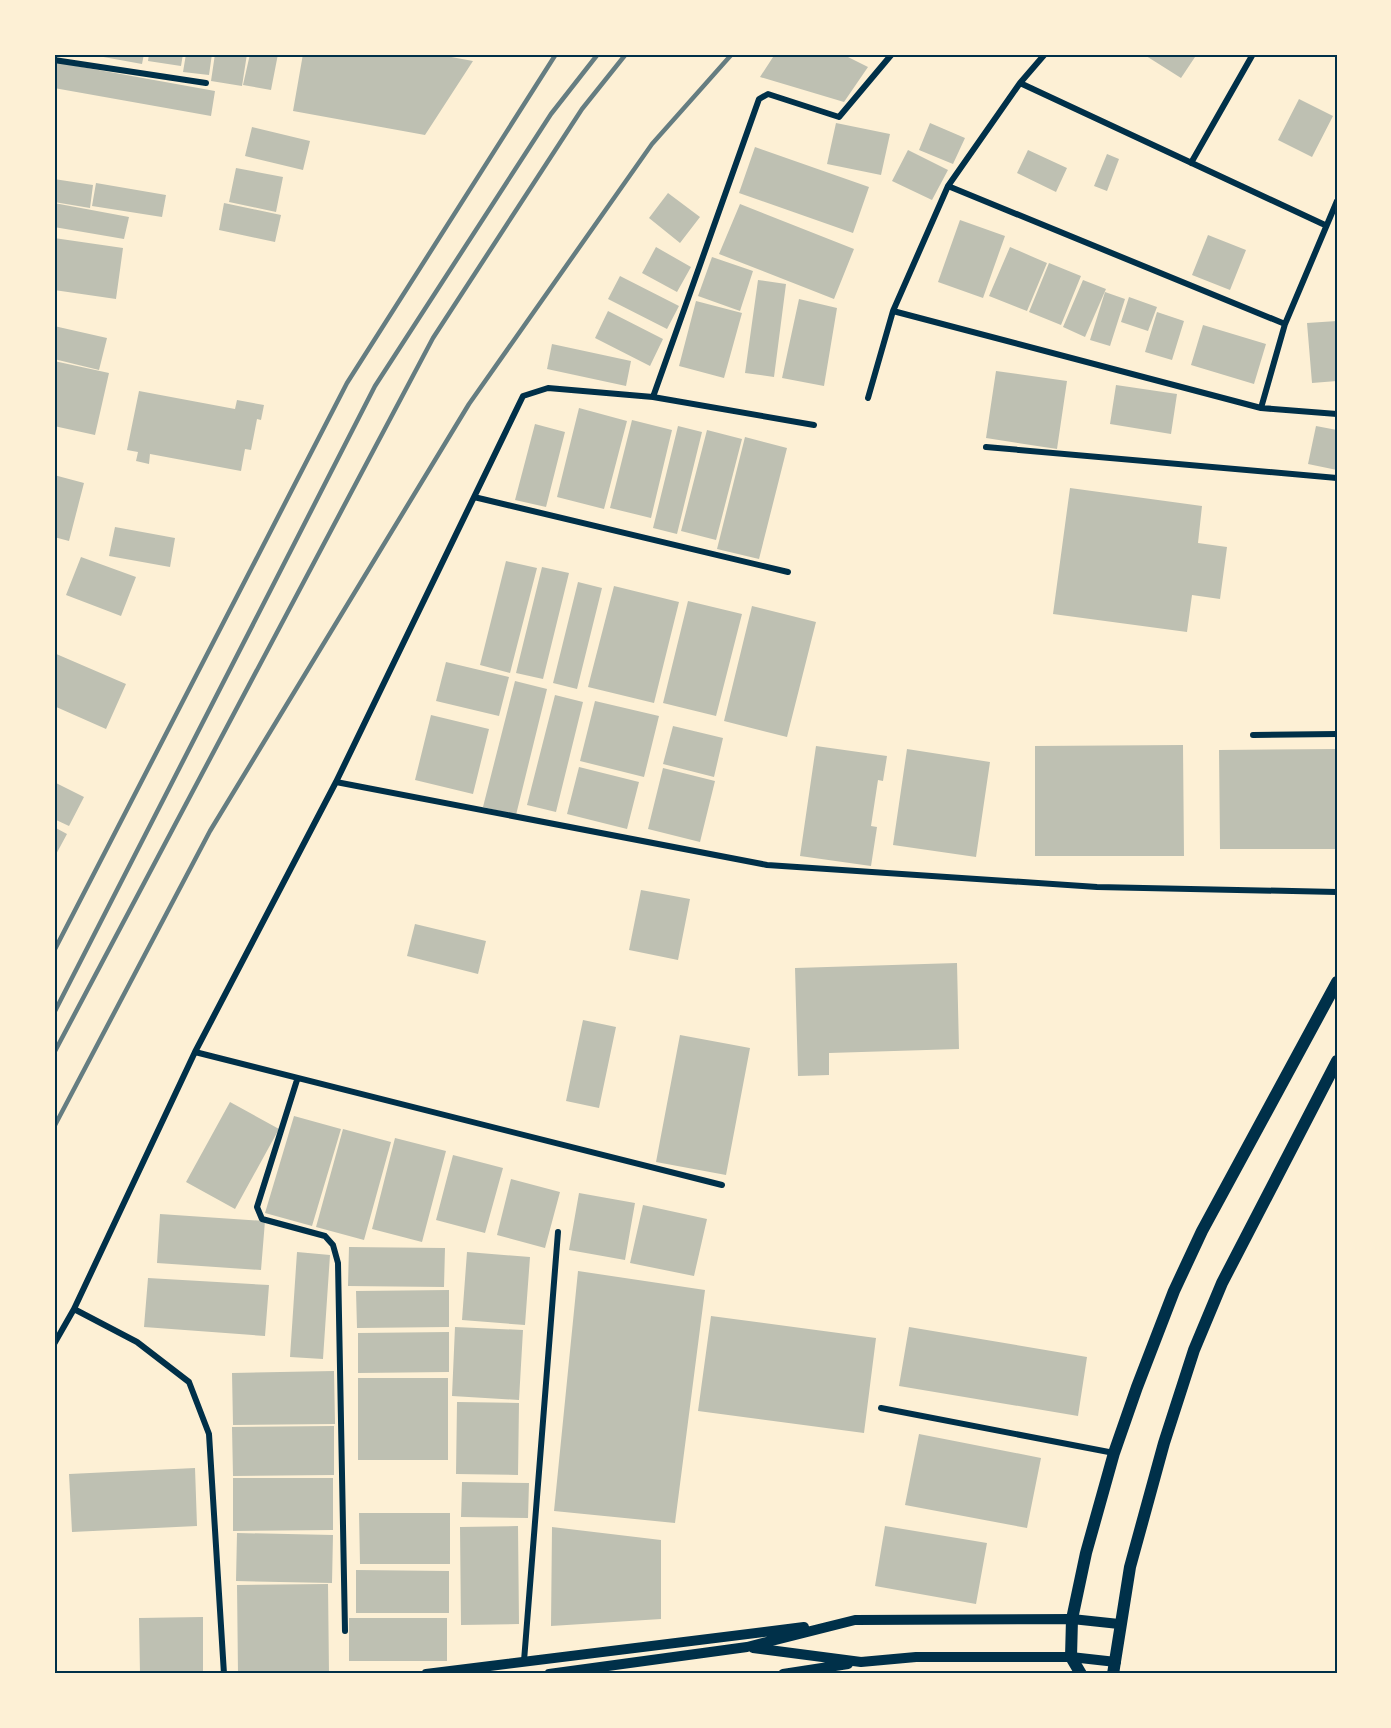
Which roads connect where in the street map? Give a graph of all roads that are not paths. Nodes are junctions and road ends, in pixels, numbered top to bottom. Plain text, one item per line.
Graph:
1 (892, 54) edge
2 (1046, 54) edge
3 (1253, 54) edge
4 (54, 60) edge
5 (206, 83) dead end
6 (1020, 83) junction
7 (1191, 163) junction
8 (948, 186) junction
9 (1337, 201) edge
10 (1325, 225) junction
11 (893, 311) junction
12 (1285, 324) junction
13 (653, 398) junction
14 (867, 398) dead end
15 (1262, 408) junction
16 (1337, 414) edge
17 (814, 424) dead end
18 (986, 447) dead end
19 (1337, 478) edge
20 (474, 497) junction
21 (788, 572) dead end
22 (1337, 734) edge
23 (1253, 735) dead end
24 (336, 782) junction
25 (1337, 892) edge
26 (1337, 982) edge
27 (195, 1052) junction
28 (1337, 1061) edge
29 (297, 1080) junction
30 (722, 1185) dead end
31 (558, 1233) dead end
32 (74, 1309) junction
33 (54, 1344) edge
34 (881, 1408) dead end
35 (1114, 1453) junction
36 (1072, 1619) junction
37 (855, 1620) junction
38 (1119, 1624) junction
39 (345, 1631) dead end
40 (747, 1647) junction
41 (1071, 1657) junction
42 (524, 1661) junction
43 (861, 1662) junction
44 (1115, 1668) edge
45 (224, 1674) edge
46 (426, 1674) edge
47 (549, 1674) edge
48 (783, 1674) edge
49 (1081, 1674) edge

1 - 13 street
2 - 6 street
3 - 7 street
4 - 5 street
6 - 7 street
6 - 8 street
7 - 10 street
8 - 11 street
8 - 12 street
9 - 10 street
10 - 12 street
11 - 14 street
11 - 15 street
12 - 15 street
13 - 17 street
13 - 20 street
15 - 16 street
18 - 19 street
20 - 21 street
20 - 24 street
22 - 23 street
24 - 25 street
24 - 27 street
26 - 35 main road
27 - 29 street
27 - 32 street
28 - 38 main road
29 - 30 street
29 - 39 street
31 - 42 street
32 - 33 street
32 - 45 street
34 - 35 street
35 - 36 main road
36 - 37 street
36 - 38 street
36 - 41 main road
37 - 40 street
37 - 42 street
38 - 44 main road
40 - 43 street
40 - 47 street
41 - 43 street
41 - 44 street
41 - 49 main road
42 - 46 street
43 - 48 street

